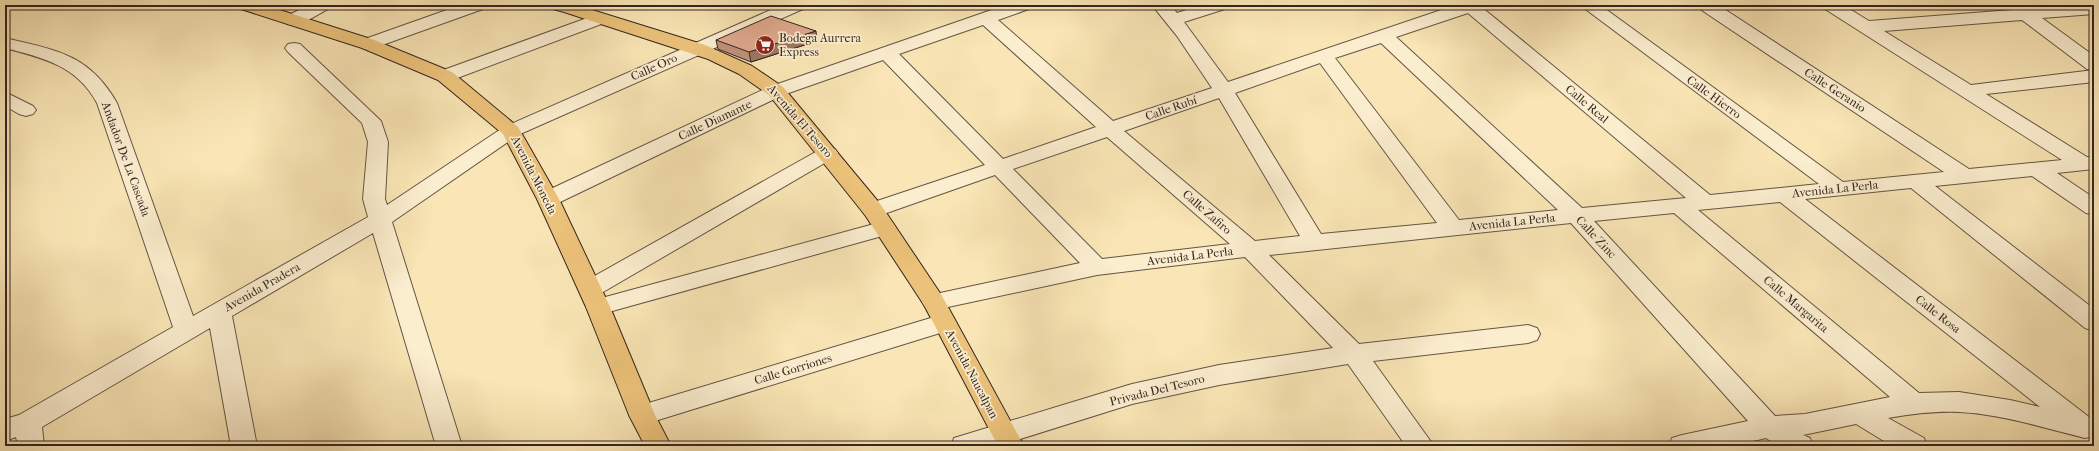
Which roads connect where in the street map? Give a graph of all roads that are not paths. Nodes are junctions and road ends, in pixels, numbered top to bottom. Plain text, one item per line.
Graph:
1 (248, 5) edge
2 (322, 5) edge
3 (477, 5) edge
4 (559, 5) edge
5 (797, 5) edge
6 (1023, 5) edge
7 (1219, 5) edge
8 (1589, 5) edge
9 (1706, 5) edge
10 (1831, 5) edge
11 (1469, 6) edge
12 (2094, 9) edge
13 (2019, 10) edge
14 (1167, 12) edge
15 (986, 18) junction
16 (598, 19) junction
17 (293, 20) junction
18 (1866, 27) junction
19 (1384, 36) junction
20 (5, 43) edge
21 (368, 44) junction
22 (294, 48) dead end
23 (696, 48) junction
24 (887, 53) junction
25 (1324, 56) junction
26 (2094, 65) edge
27 (445, 76) junction
28 (2094, 76) edge
29 (776, 91) junction
30 (1222, 91) junction
31 (1967, 91) junction
32 (5, 98) edge
33 (26, 110) dead end
34 (1110, 129) junction
35 (511, 130) junction
36 (828, 153) junction
37 (2088, 164) edge
38 (1000, 167) junction
39 (2036, 169) junction
40 (1965, 176) junction
41 (1915, 181) junction
42 (1839, 189) junction
43 (1784, 194) junction
44 (548, 199) junction
45 (1705, 202) junction
46 (1678, 205) junction
47 (2094, 208) edge
48 (1576, 215) junction
49 (879, 219) junction
50 (379, 220) junction
51 (1453, 228) junction
52 (1314, 242) junction
53 (1250, 249) junction
54 (1097, 267) junction
55 (594, 298) junction
56 (219, 312) junction
57 (939, 313) junction
58 (2094, 322) edge
59 (186, 331) junction
60 (1528, 334) dead end
61 (1354, 354) junction
62 (1914, 403) junction
63 (1858, 413) junction
64 (642, 416) junction
65 (1769, 427) junction
66 (2090, 430) edge
67 (21, 433) edge
68 (1007, 439) edge
69 (244, 446) edge
70 (449, 446) edge
71 (658, 446) edge
72 (964, 446) edge
73 (1421, 446) edge
74 (1682, 446) edge
75 (1800, 446) edge
76 (1914, 446) edge

1 - 17 main road, Avenida Moneda
2 - 17 street
3 - 21 street
4 - 16 main road, Avenida El Tesoro
5 - 23 street, Calle Oro
6 - 15 street, Calle Diamante
7 - 14 street
8 - 42 street, Calle Hierro
9 - 40 street, Calle Geranio
10 - 18 street
11 - 19 street, Calle Rubí
11 - 45 street, Calle Real
12 - 13 street
13 - 18 street
13 - 26 street
14 - 30 street
15 - 24 street, Calle Diamante
15 - 34 street, Calle Zafiro
16 - 23 main road, Avenida El Tesoro
16 - 27 street
17 - 21 main road, Avenida Moneda
18 - 31 street
19 - 25 street, Calle Rubí
19 - 48 street, Calle Zinc
20 - 59 street, Andador De La Cascada
21 - 27 main road, Avenida Moneda
22 - 50 street
23 - 29 main road, Avenida El Tesoro
23 - 35 street, Calle Oro
24 - 29 street, Calle Diamante
24 - 38 street
25 - 30 street, Calle Rubí
25 - 51 street
27 - 35 main road, Avenida Moneda
28 - 31 street
29 - 36 main road, Avenida El Tesoro
29 - 44 street, Calle Diamante
30 - 34 street, Calle Rubí
30 - 52 street
31 - 37 street
32 - 33 street
34 - 38 street, Calle Rubí
34 - 53 street, Calle Zafiro
35 - 44 main road, Avenida Moneda
35 - 50 street, Avenida Pradera
36 - 49 main road, Avenida El Tesoro
36 - 55 street
37 - 39 street, Avenida La Perla
38 - 49 street, Calle Rubí
38 - 54 street
39 - 40 street, Avenida La Perla
39 - 47 street
40 - 41 street, Avenida La Perla
41 - 42 street, Avenida La Perla
41 - 58 street
42 - 43 street, Avenida La Perla
43 - 45 street, Avenida La Perla
43 - 66 street, Calle Rosa
44 - 55 main road, Avenida Moneda
45 - 46 street, Avenida La Perla
46 - 48 street, Avenida La Perla
46 - 62 street, Calle Margarita
48 - 51 street, Avenida La Perla
48 - 65 street, Calle Zinc
49 - 55 street, Calle Rubí
49 - 57 main road, Avenida El Tesoro
50 - 56 street, Avenida Pradera
50 - 70 street
51 - 52 street, Avenida La Perla
52 - 53 street, Avenida La Perla
53 - 54 street, Avenida La Perla
53 - 61 street, Calle Zafiro
54 - 57 street, Avenida La Perla
55 - 64 main road, Avenida Moneda
56 - 59 street, Avenida Pradera
56 - 69 street
57 - 64 street, Calle Gorriones
57 - 68 main road, Avenida Naucalpan
59 - 67 street, Avenida Pradera
60 - 61 street, Privada Del Tesoro
61 - 68 street, Privada Del Tesoro
61 - 73 street, Calle Zafiro
62 - 63 street
62 - 66 street
63 - 65 street
63 - 76 street
64 - 71 main road, Avenida Moneda
65 - 74 street
65 - 75 street, Calle Zinc
68 - 72 street, Privada Del Tesoro

